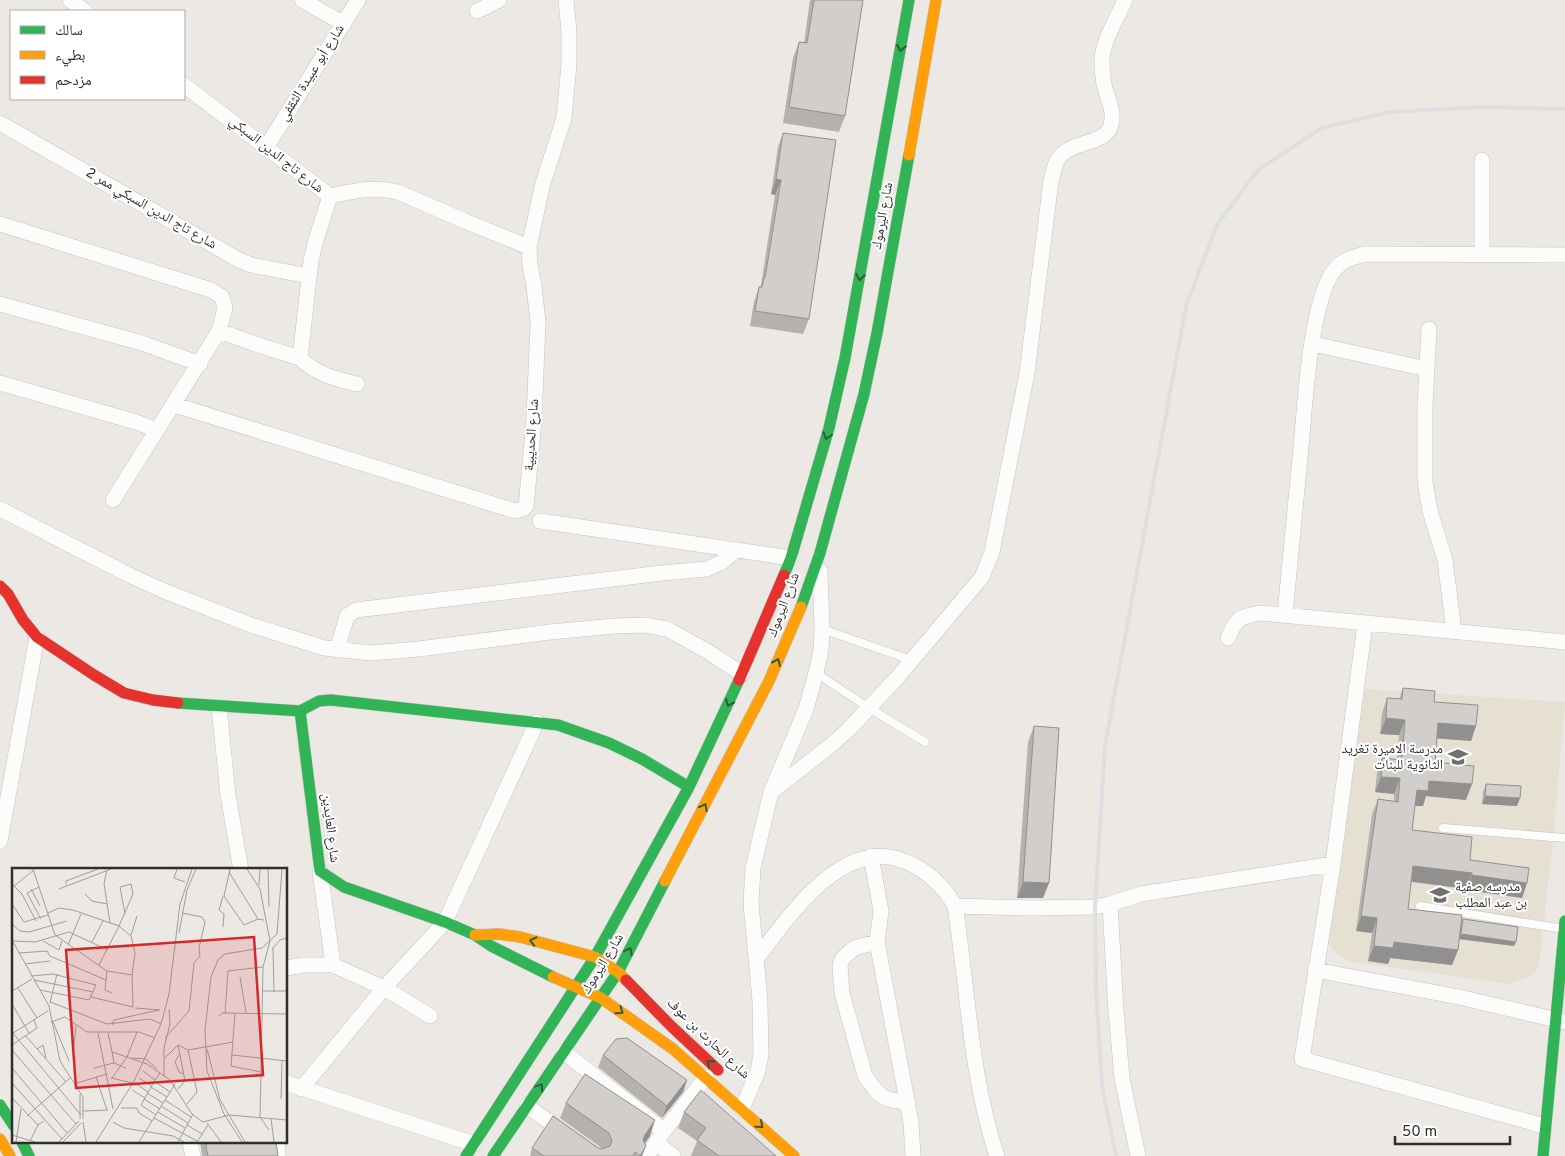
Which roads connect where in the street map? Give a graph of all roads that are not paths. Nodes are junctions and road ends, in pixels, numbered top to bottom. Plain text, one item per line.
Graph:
1 (70, 0) edge
2 (302, 0) edge
3 (358, 0) edge
4 (499, 0) edge
5 (566, 0) edge
6 (909, 0) edge
7 (936, 0) edge
8 (1125, 0) edge
9 (84, 10) edge
10 (477, 11) dead end
11 (344, 24) junction
12 (185, 86) edge
13 (0, 123) edge
14 (267, 146) junction
15 (1482, 160) dead end
16 (330, 196) junction
17 (0, 224) edge
18 (529, 247) junction
19 (1482, 255) junction
20 (1565, 255) edge
21 (309, 276) junction
22 (0, 304) edge
23 (1429, 329) dead end
24 (219, 331) junction
25 (1313, 344) junction
26 (300, 358) junction
27 (200, 364) junction
28 (1427, 369) junction
29 (0, 383) edge
30 (357, 384) dead end
31 (174, 405) junction
32 (157, 430) junction
33 (113, 500) dead end
34 (0, 509) edge
35 (540, 521) dead end
36 (737, 550) junction
37 (820, 554) junction
38 (791, 558) junction
39 (0, 586) edge
40 (789, 598) junction
41 (1285, 614) junction
42 (1365, 624) junction
43 (822, 629) junction
44 (1454, 631) junction
45 (37, 637) junction
46 (1228, 638) dead end
47 (1565, 642) edge
48 (337, 650) junction
49 (911, 660) junction
50 (816, 673) junction
51 (742, 674) junction
52 (219, 707) junction
53 (869, 708) junction
54 (300, 711) junction
55 (537, 722) junction
56 (925, 742) dead end
57 (689, 787) junction
58 (771, 792) junction
59 (1443, 828) dead end
60 (1565, 838) edge
61 (0, 841) edge
62 (871, 856) junction
63 (1333, 864) junction
64 (242, 868) edge
65 (320, 871) junction
66 (1110, 904) junction
67 (955, 906) junction
68 (1420, 906) dead end
69 (445, 922) junction
70 (1565, 924) edge
71 (474, 935) junction
72 (877, 942) junction
73 (580, 952) joint
74 (595, 957) junction
75 (756, 959) junction
76 (333, 964) junction
77 (288, 968) edge
78 (1315, 970) junction
79 (618, 972) junction
80 (562, 981) joint
81 (575, 987) junction
82 (384, 988) junction
83 (601, 998) junction
84 (430, 1016) dead end
85 (1560, 1021) edge
86 (564, 1052) junction
87 (706, 1077) junction
88 (727, 1079) dead end
89 (288, 1084) edge
90 (302, 1089) junction
91 (746, 1100) junction
92 (908, 1103) junction
93 (527, 1106) junction
94 (1544, 1126) junction
95 (0, 1138) edge
96 (23, 1144) edge
97 (656, 1144) edge
98 (798, 1149) edge
99 (470, 1150) edge
100 (498, 1154) edge
101 (10, 1156) edge
102 (29, 1156) edge
103 (597, 1156) edge
104 (673, 1156) edge
105 (913, 1156) edge
106 (997, 1156) edge
107 (1138, 1156) edge
108 (1543, 1156) edge

1 - 9 street
2 - 11 street
3 - 11 street, شارع أبو عبيدة الثقفي
4 - 10 street
5 - 18 street, شارع الحديبية
6 -> 38 main road, شارع اليرموك
7 - 37 main road, شارع اليرموك
8 - 49 street
11 - 14 street, شارع أبو عبيدة الثقفي
12 - 14 street, شارع تاج الدين السبكي
13 - 21 street, شارع تاج الدين السبكي ممر 2
14 - 16 street, شارع تاج الدين السبكي
15 - 19 street
16 - 18 street
16 - 21 street, شارع تاج الدين السبكي
17 - 24 street
18 - 31 street, شارع الحديبية
19 - 20 street
19 - 25 street
21 - 26 street, شارع تاج الدين السبكي
22 - 27 street
23 - 28 street
24 - 26 street
24 - 27 street
25 - 28 street
25 - 41 street
26 - 30 street
27 - 31 street
28 - 44 street
29 - 32 street
31 - 32 street
32 - 33 street
34 - 48 street
35 - 36 street
36 - 38 street
36 - 48 street
37 - 40 main road, شارع اليرموك
37 - 43 street
38 - 40 main road, شارع اليرموك
39 - 45 main road
40 - 51 main road, شارع اليرموك
79 -> 40 main road, شارع اليرموك
41 - 42 street
41 - 46 street
42 - 44 street
42 - 63 street
43 - 49 lane
43 - 50 street
44 - 47 street
45 - 52 main road
45 - 61 street
48 - 51 street
49 - 53 street
50 - 53 lane
50 - 58 street
51 -> 57 main road, شارع اليرموك
52 - 54 main road
52 - 64 street
53 - 56 lane
53 - 58 street
54 - 55 main road
54 - 65 main road, شارع العايدين
55 - 57 main road
55 - 69 street
57 - 74 main road, شارع اليرموك
58 - 75 street
59 - 60 lane
62 - 67 street
62 - 72 street
62 - 75 street
63 - 66 street
63 - 78 street
65 - 69 main road, شارع العايدين
65 - 76 street
66 - 67 street
66 - 107 street
67 - 106 street
68 - 70 lane
69 - 71 main road, شارع العايدين
69 - 82 street
70 - 85 main road
73 -> 71 main road, شارع العايدين
71 - 80 main road, شارع العايدين
72 - 92 street
72 - 92 street
73 - 74 main road, شارع الحارث بن عوف
74 - 79 main road, شارع الحارث بن عوف
74 - 81 main road, شارع اليرموك
75 - 91 street
76 - 77 street
76 - 82 street
78 - 85 street
78 - 94 street
79 - 83 main road, شارع اليرموك
88 -> 79 main road, شارع الحارث بن عوف
80 - 81 main road, شارع الحارث بن عوف
81 - 83 main road, شارع الحارث بن عوف
81 - 99 main road, شارع اليرموك
82 - 84 street
82 - 90 street
83 - 86 main road, شارع اليرموك
83 -> 87 main road, شارع الحارث بن عوف
85 - 94 main road
93 -> 86 main road, شارع اليرموك
86 - 97 street
87 - 91 main road, شارع الحارث بن عوف
87 - 97 street
89 - 90 street
90 - 99 street
91 -> 98 main road, شارع الحارث بن عوف
92 - 105 street
93 - 100 main road, شارع اليرموك
93 - 103 street
94 - 108 main road
95 - 101 main road
96 - 102 main road
97 - 104 street

